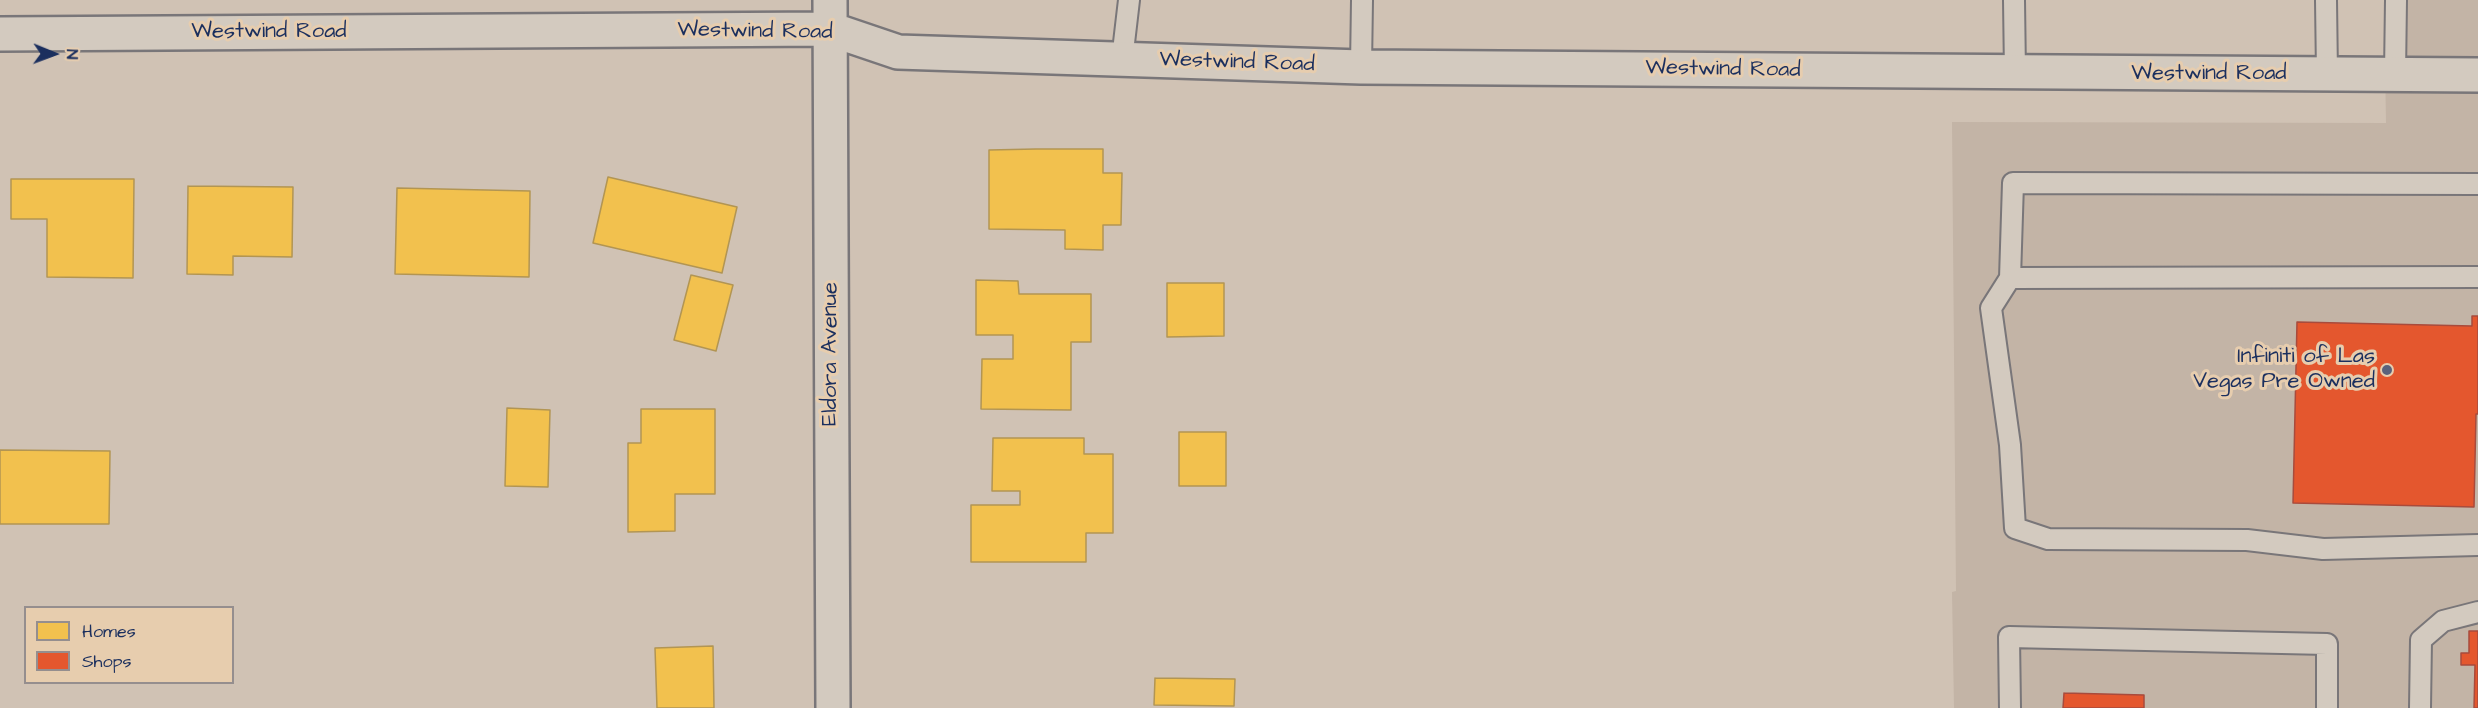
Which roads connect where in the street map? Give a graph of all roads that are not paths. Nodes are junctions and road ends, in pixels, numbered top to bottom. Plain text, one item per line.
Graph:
1 (1129, 0) edge
2 (1362, 0) edge
3 (2014, 0) edge
4 (2326, 0) edge
5 (2396, 0) edge
6 (830, 14) edge
7 (0, 34) edge
8 (1122, 60) junction
9 (1361, 67) junction
10 (2015, 73) junction
11 (2327, 74) junction
12 (2395, 74) junction
13 (2478, 75) edge
14 (2478, 184) edge
15 (2478, 277) edge
16 (2010, 278) junction
17 (2478, 545) edge
18 (2478, 612) edge
19 (833, 708) edge
20 (2010, 708) edge
21 (2327, 708) edge
22 (2420, 708) edge

1 - 8 lane
2 - 9 lane
3 - 10 lane
4 - 11 lane
5 - 12 lane
6 - 7 street, Westwind Road
6 - 8 street, Westwind Road
6 - 19 street, Eldora Avenue
8 - 9 street, Westwind Road
9 - 10 street, Westwind Road
10 - 11 street, Westwind Road
11 - 12 street, Westwind Road
12 - 13 street, Westwind Road
14 - 16 lane
15 - 16 lane
16 - 17 lane
18 - 22 lane
20 - 21 lane

